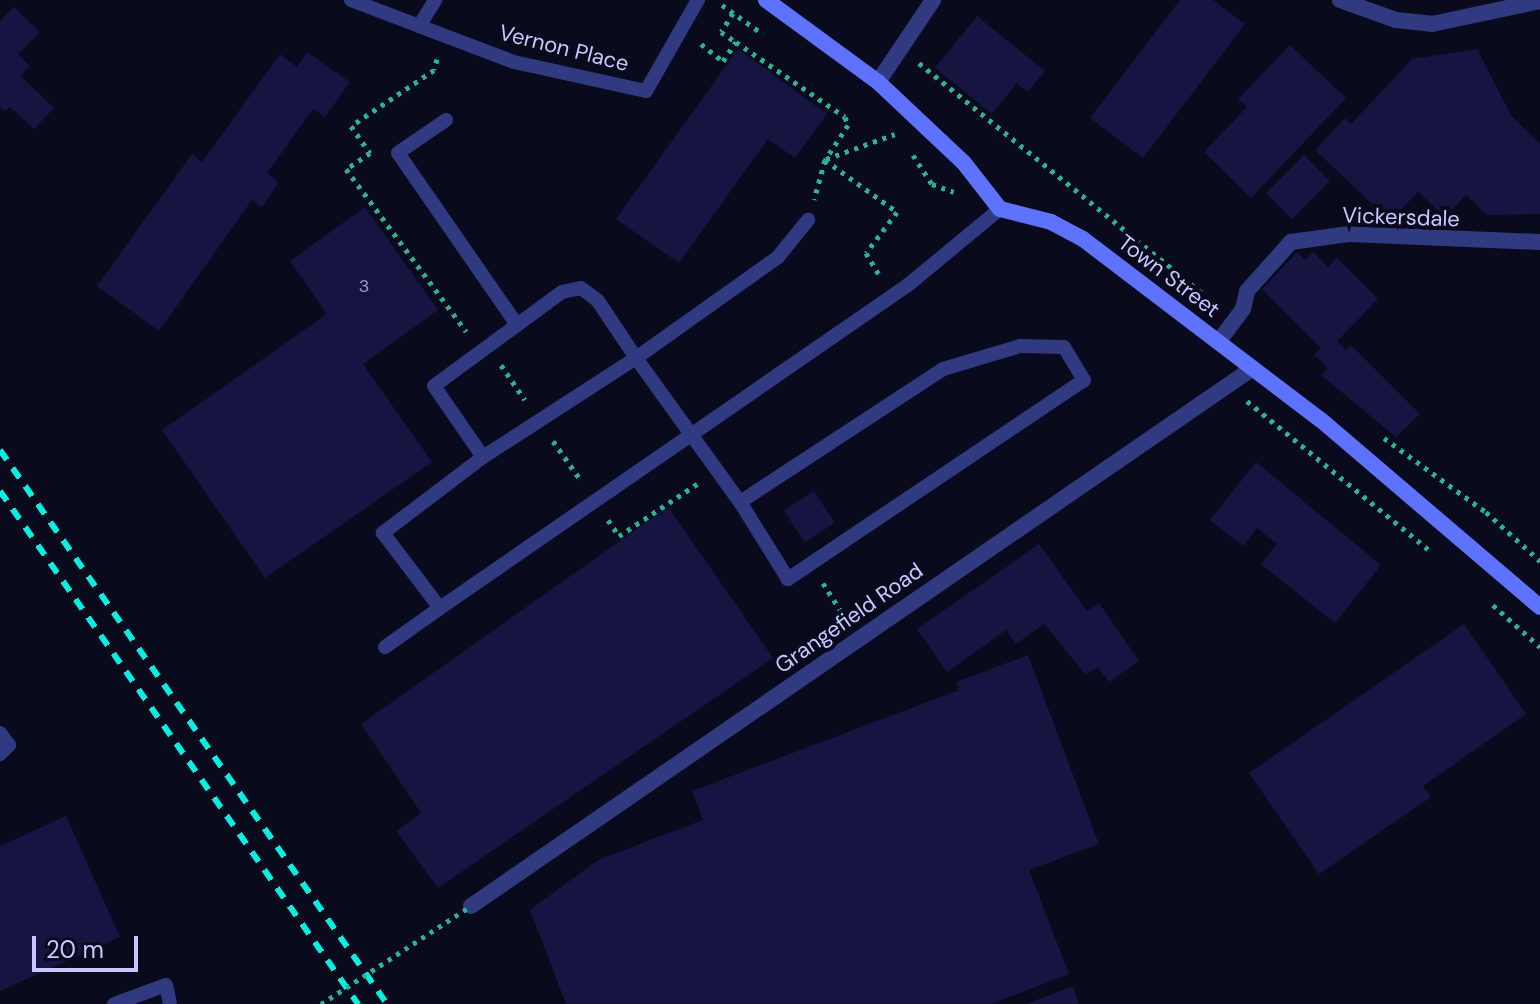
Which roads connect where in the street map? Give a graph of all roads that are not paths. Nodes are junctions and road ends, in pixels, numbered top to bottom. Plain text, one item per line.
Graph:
1 (351, 0) edge
2 (435, 0) edge
3 (698, 0) edge
4 (766, 0) edge
5 (933, 0) edge
6 (1340, 0) edge
7 (1540, 1) edge
8 (419, 26) junction
9 (878, 82) junction
10 (446, 120) dead end
11 (1000, 209) junction
12 (808, 220) road end
13 (1540, 242) edge
14 (517, 325) junction
15 (1219, 341) junction
16 (636, 358) junction
17 (1253, 368) junction
18 (691, 430) junction
19 (483, 457) junction
20 (740, 502) junction
21 (1540, 607) edge
22 (440, 608) junction
23 (385, 647) dead end
24 (0, 733) edge
25 (0, 754) edge
26 (471, 906) road end
27 (114, 1004) edge
28 (170, 1004) edge

1 - 8 lane, Vernon Place
2 - 8 lane
3 - 8 lane, Vernon Place
4 - 9 main road
5 - 9 street
6 - 7 street
9 - 11 main road
10 - 14 lane
11 - 15 main road, Town Street
11 - 18 lane
12 - 16 lane
13 - 15 street, Vickersdale
14 - 16 lane
14 - 19 lane
15 - 17 main road, Town Street
16 - 18 lane
16 - 19 lane
17 - 21 main road, Town Street
17 - 26 street, Grangefield Road
18 - 20 lane
18 - 22 lane
19 - 22 lane
20 - 20 lane
22 - 23 lane
24 - 25 lane
27 - 28 lane

